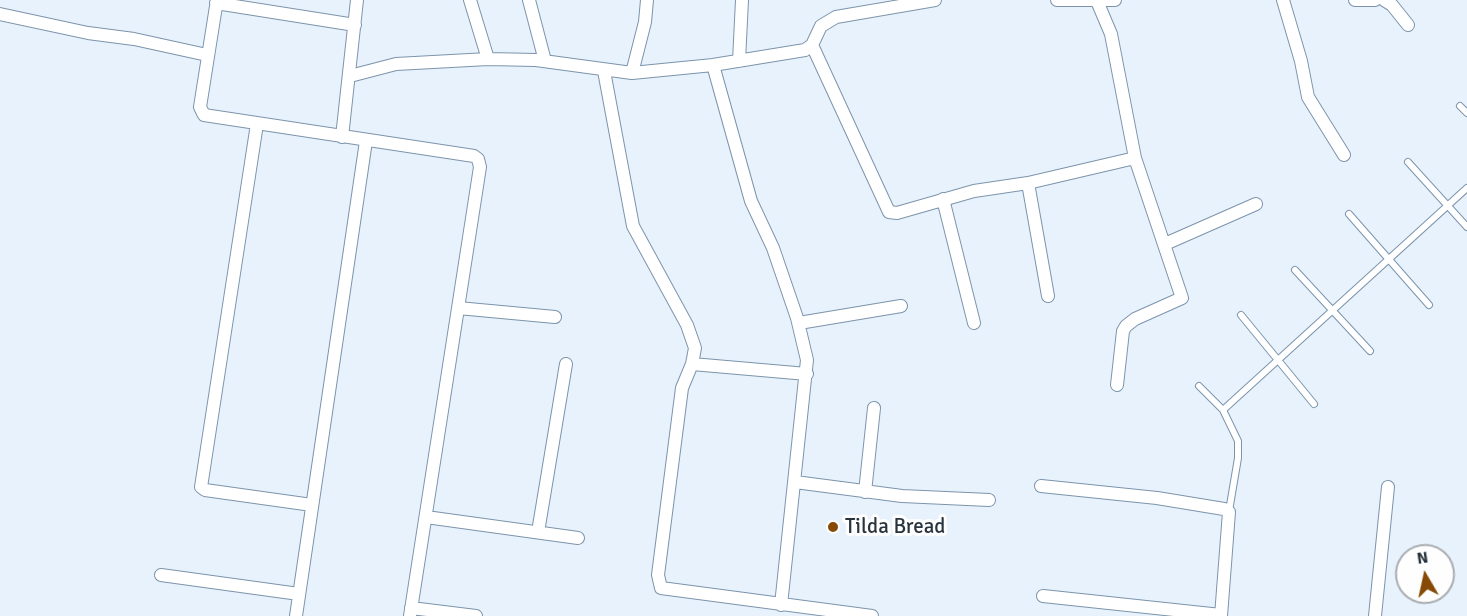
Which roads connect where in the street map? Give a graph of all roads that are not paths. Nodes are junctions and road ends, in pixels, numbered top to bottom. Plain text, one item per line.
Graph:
1 (357, 0) edge
2 (470, 0) edge
3 (529, 0) edge
4 (647, 0) edge
5 (742, 0) edge
6 (935, 0) edge
7 (1057, 0) edge
8 (1115, 0) edge
9 (1283, 0) edge
10 (1355, 0) edge
11 (1375, 0) edge
12 (1384, 0) edge
13 (216, 1) edge
14 (1097, 1) edge
15 (0, 14) edge
16 (355, 25) junction
17 (1408, 25) dead end
18 (812, 45) junction
19 (207, 55) junction
20 (488, 59) junction
21 (545, 61) junction
22 (739, 61) junction
23 (713, 65) junction
24 (604, 71) junction
25 (632, 73) junction
26 (350, 76) junction
27 (1460, 106) dead end
28 (1467, 113) edge
29 (257, 124) junction
30 (342, 137) junction
31 (366, 141) junction
32 (1344, 155) dead end
33 (1135, 158) junction
34 (1408, 162) dead end
35 (1028, 183) junction
36 (1467, 188) edge
37 (943, 199) junction
38 (1256, 204) dead end
39 (1446, 206) junction
40 (1349, 214) dead end
41 (1467, 227) edge
42 (1165, 244) junction
43 (1389, 258) junction
44 (1295, 270) dead end
45 (1048, 296) dead end
46 (1429, 305) dead end
47 (901, 306) dead end
48 (458, 308) junction
49 (1331, 310) junction
50 (1241, 315) dead end
51 (555, 317) dead end
52 (799, 323) junction
53 (974, 323) dead end
54 (1370, 351) dead end
55 (1276, 359) junction
56 (566, 364) dead end
57 (693, 364) junction
58 (807, 374) junction
59 (1117, 385) dead end
60 (1199, 386) dead end
61 (1314, 404) dead end
62 (874, 408) dead end
63 (1223, 410) junction
64 (795, 482) junction
65 (1041, 486) dead end
66 (1388, 487) dead end
67 (865, 492) junction
68 (989, 500) dead end
69 (312, 504) junction
70 (1229, 512) junction
71 (426, 517) junction
72 (538, 532) junction
73 (578, 538) dead end
74 (161, 575) dead end
75 (299, 594) junction
76 (1042, 596) dead end
77 (781, 605) junction
78 (410, 612) edge
79 (840, 614) edge
80 (1221, 615) edge
81 (296, 616) edge
82 (476, 616) edge
83 (872, 616) edge
84 (1375, 616) edge

1 - 16 street
2 - 20 street
3 - 21 street
4 - 25 street
5 - 22 street
6 - 18 street
7 - 14 street
8 - 14 street
9 - 32 street
10 - 11 street
12 - 17 street
13 - 16 street
13 - 19 street
14 - 33 street
15 - 19 street
16 - 26 street
18 - 22 street
18 - 37 street
19 - 29 street
20 - 21 street
20 - 26 street
21 - 24 street
22 - 23 street
23 - 25 street
23 - 52 street
24 - 25 street
24 - 57 street
26 - 30 street
27 - 28 lane
29 - 30 street
29 - 69 street
30 - 31 street
31 - 48 street
31 - 69 street
33 - 35 street
33 - 42 street
34 - 39 lane
35 - 37 street
35 - 45 street
36 - 39 lane
37 - 53 street
38 - 42 street
39 - 41 lane
39 - 43 lane
40 - 43 lane
42 - 59 street
43 - 46 lane
43 - 49 lane
44 - 49 lane
47 - 52 street
48 - 51 street
48 - 71 street
49 - 54 lane
49 - 55 lane
50 - 55 lane
52 - 58 street
55 - 61 lane
55 - 63 lane
56 - 72 street
57 - 58 street
57 - 77 street
58 - 64 street
60 - 63 lane
62 - 67 street
63 - 70 lane
64 - 67 street
64 - 77 street
65 - 70 street
66 - 84 street
67 - 68 street
69 - 75 street
70 - 80 street
71 - 72 street
71 - 78 street
72 - 73 street
74 - 75 street
75 - 81 street
76 - 80 street
77 - 79 street
78 - 82 street
79 - 83 street

